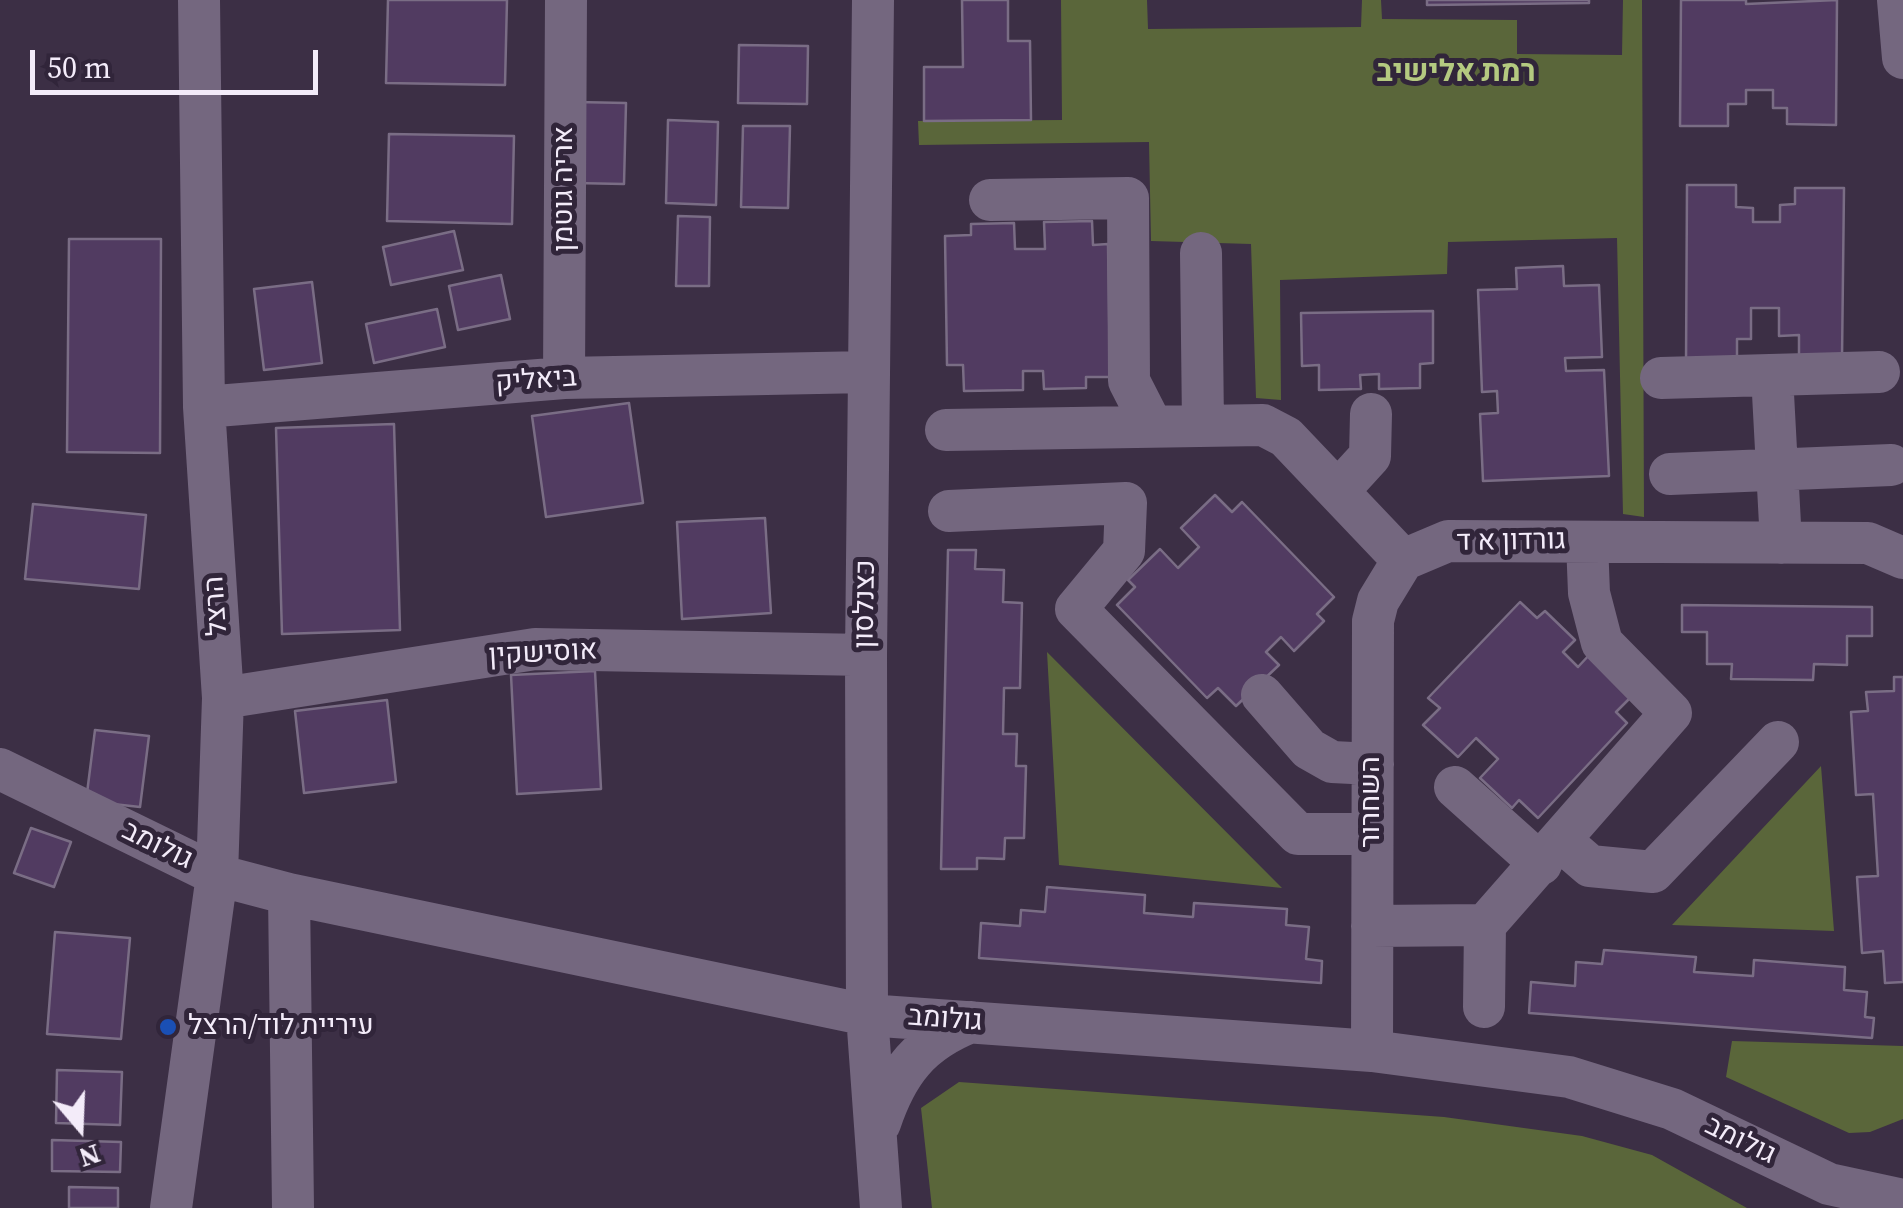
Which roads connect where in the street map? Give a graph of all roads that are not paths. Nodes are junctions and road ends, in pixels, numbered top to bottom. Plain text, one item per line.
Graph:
1 (199, 0) edge
2 (566, 0) edge
3 (873, 0) edge
4 (1898, 0) edge
5 (1903, 58) edge
6 (990, 200) dead end
7 (1201, 254) dead end
8 (868, 372) junction
9 (1879, 372) dead end
10 (1772, 375) junction
11 (564, 378) junction
12 (1661, 378) dead end
13 (204, 407) junction
14 (1371, 414) dead end
15 (1203, 425) junction
16 (1152, 426) junction
17 (946, 430) dead end
18 (1891, 465) dead end
19 (1777, 469) junction
20 (1670, 474) dead end
21 (1338, 491) junction
22 (949, 511) dead end
23 (1587, 542) junction
24 (1891, 542) edge
25 (1781, 543) junction
26 (1403, 560) junction
27 (866, 655) junction
28 (1262, 695) dead end
29 (223, 698) junction
30 (1778, 742) dead end
31 (1372, 764) junction
32 (0, 769) edge
33 (1455, 788) dead end
34 (1372, 834) junction
35 (1551, 852) junction
36 (216, 875) junction
37 (289, 894) junction
38 (1372, 926) junction
39 (1485, 926) junction
40 (1484, 1007) dead end
41 (867, 1015) junction
42 (971, 1022) junction
43 (1372, 1052) junction
44 (877, 1133) junction
45 (1903, 1200) edge
46 (170, 1208) edge
47 (294, 1208) edge
48 (881, 1208) edge

1 - 13 street, הרצל
2 - 11 street, אריה גוטמן
3 - 8 street, כצנלסון
4 - 5 street
6 - 16 street
7 - 15 street
8 - 11 street, ביאליק
8 - 27 street, כצנלסון
9 - 10 street
10 - 12 street
10 - 19 street
11 - 13 street, ביאליק
13 - 29 street, הרצל
14 - 21 street
15 - 16 street
15 - 21 street
16 - 17 street
18 - 19 street
19 - 20 street
19 - 25 street
21 - 26 street
22 - 34 street
23 - 25 street, גורדון א ד
23 - 26 street, גורדון א ד
23 - 35 street
24 - 25 street, גורדון א ד
26 - 31 street, השחרור
27 - 29 street, אוסישקין
27 - 41 street, כצנלסון
28 - 31 street
29 - 36 street, הרצל
30 - 35 street
31 - 34 street, השחרור
32 - 36 street, גולומב
33 - 35 street
34 - 38 street, השחרור
35 - 39 street
36 - 37 street, גולומב
36 - 46 street, הרצל
37 - 41 street, גולומב
37 - 47 street
38 - 39 street
38 - 43 street, השחרור
39 - 40 street
41 - 42 street, גולומב
41 - 44 street, כצנלסון
42 - 43 street, גולומב
42 - 44 street
43 - 45 street, גולומב
44 - 48 street, כצנלסון

